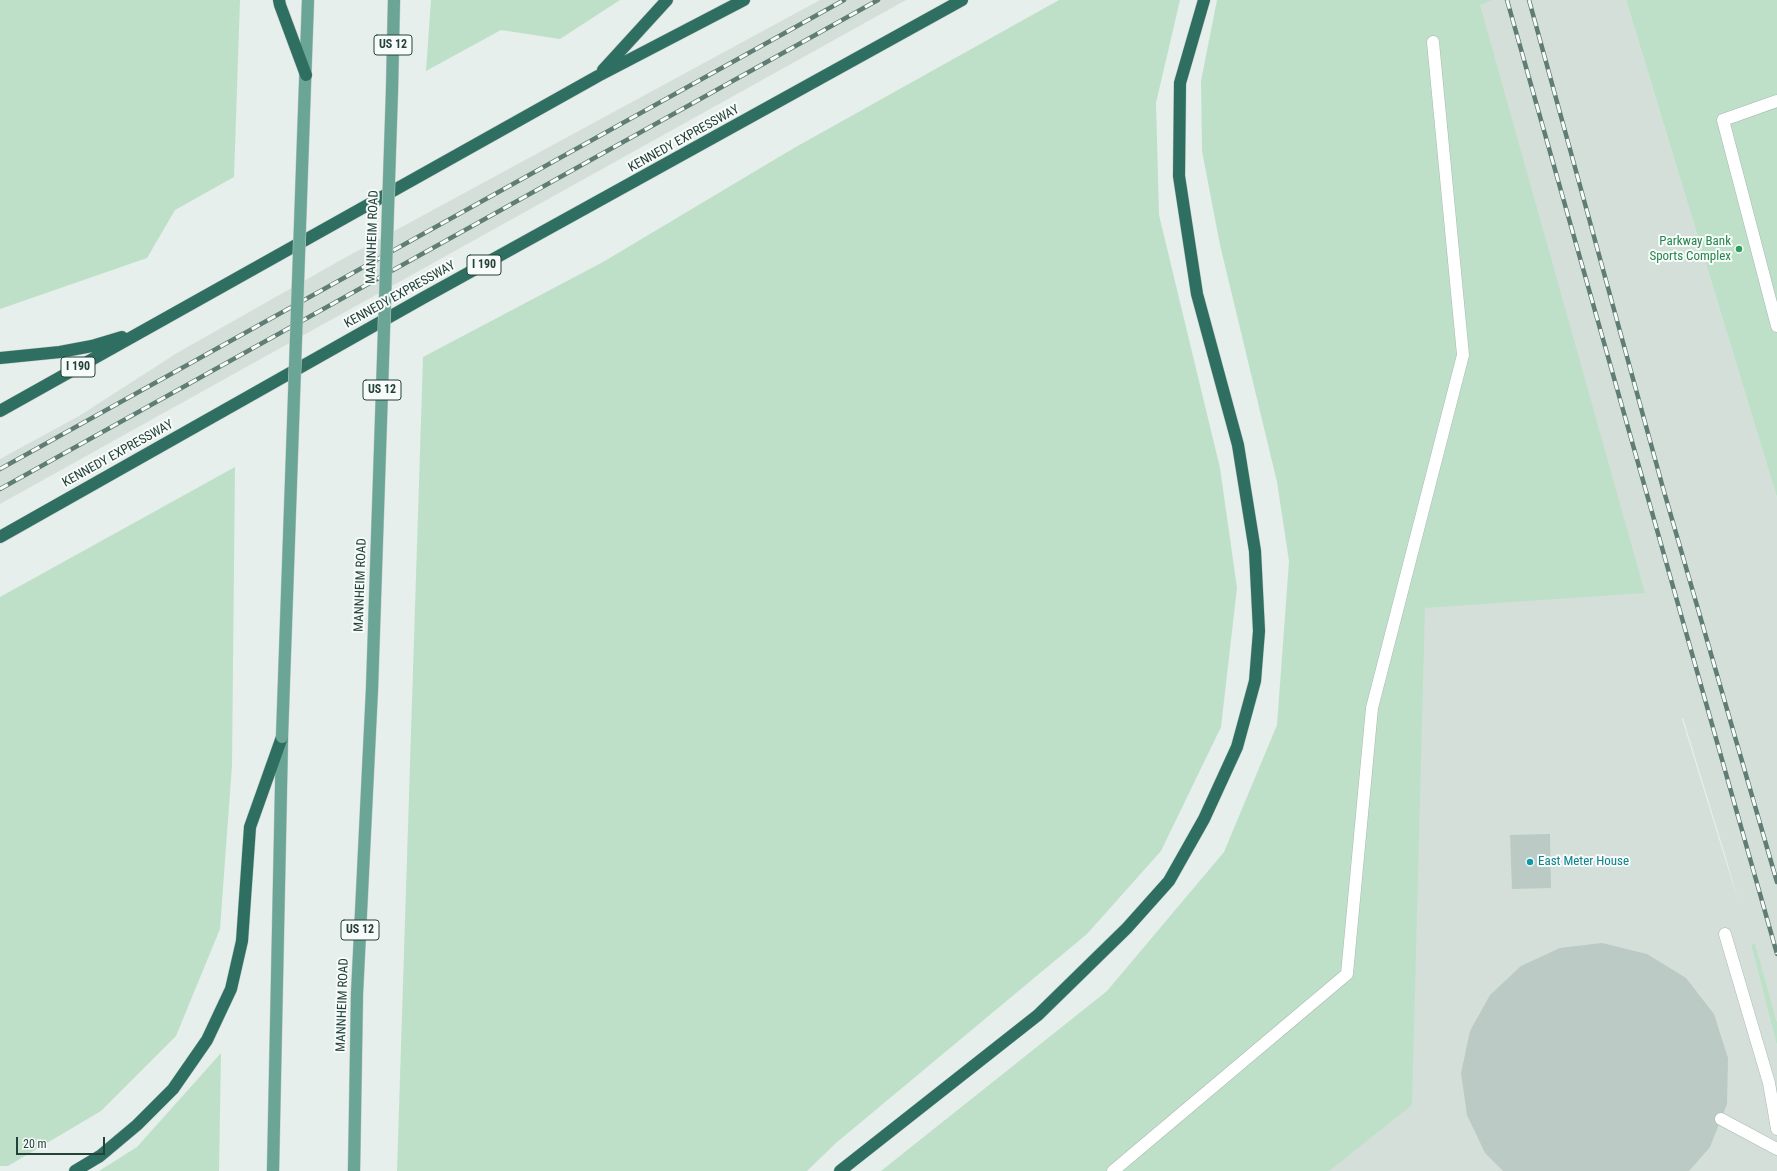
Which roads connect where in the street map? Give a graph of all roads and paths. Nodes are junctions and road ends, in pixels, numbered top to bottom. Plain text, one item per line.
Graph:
1 (279, 0) edge
2 (308, 0) edge
3 (394, 0) edge
4 (667, 0) edge
5 (744, 0) edge
6 (962, 0) edge
7 (1204, 0) edge
8 (1433, 42) dead end
9 (306, 75) junction
10 (598, 76) junction
11 (1777, 101) edge
12 (157, 324) junction
13 (1777, 326) edge
14 (0, 358) edge
15 (0, 411) edge
16 (2, 536) edge
17 (282, 737) junction
18 (1726, 934) dead end
19 (1721, 1119) dead end
20 (1777, 1129) edge
21 (1777, 1149) edge
22 (75, 1171) edge
23 (273, 1171) edge
24 (354, 1171) edge
25 (840, 1171) edge
26 (1113, 1171) edge

1 - 9 highway
2 - 9 main road
3 - 24 main road, MANNHEIM ROAD / US 12, bridge
4 - 10 highway
5 - 10 highway, I 190
6 - 16 highway, KENNEDY EXPRESSWAY / I 190
7 - 25 highway
8 - 26 street
9 - 17 main road, bridge
10 - 12 highway, I 190
11 - 13 street
12 - 14 highway
12 - 15 highway, I 190
17 - 22 highway
17 - 23 main road
18 - 20 street
19 - 21 street

